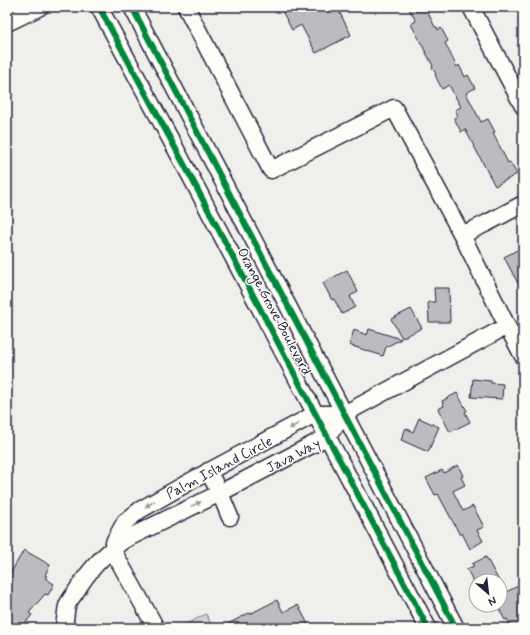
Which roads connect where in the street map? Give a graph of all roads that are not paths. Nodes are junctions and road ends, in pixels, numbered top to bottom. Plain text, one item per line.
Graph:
1 (40, 7) edge
2 (99, 7) edge
3 (132, 7) edge
4 (186, 7) edge
5 (471, 7) edge
6 (7, 23) edge
7 (523, 106) edge
8 (523, 204) edge
9 (462, 236) junction
10 (507, 326) junction
11 (523, 356) edge
12 (315, 414) junction
13 (344, 414) junction
14 (327, 437) junction
15 (208, 472) junction
16 (220, 493) junction
17 (230, 517) dead end
18 (112, 549) junction
19 (63, 628) edge
20 (156, 628) edge
21 (428, 628) edge
22 (456, 628) edge

1 - 6 street
2 - 12 street, Orange Grove Boulevard
3 - 13 street, Orange Grove Boulevard
4 - 9 street
5 - 7 street
8 - 9 street
9 - 10 street
10 - 11 street
10 - 13 street, Java Way
12 - 13 street, Palm Island Circle
12 - 14 street, Orange Grove Boulevard
12 -> 15 street, Palm Island Circle
13 - 14 street, Java Way
13 - 22 street, Orange Grove Boulevard
14 - 16 street, Java Way
14 - 21 street, Orange Grove Boulevard
15 - 16 street
15 -> 18 street, Palm Island Circle
16 - 17 street
18 -> 16 street, Java Way
18 - 19 street, Palm Island Circle
18 - 20 street

